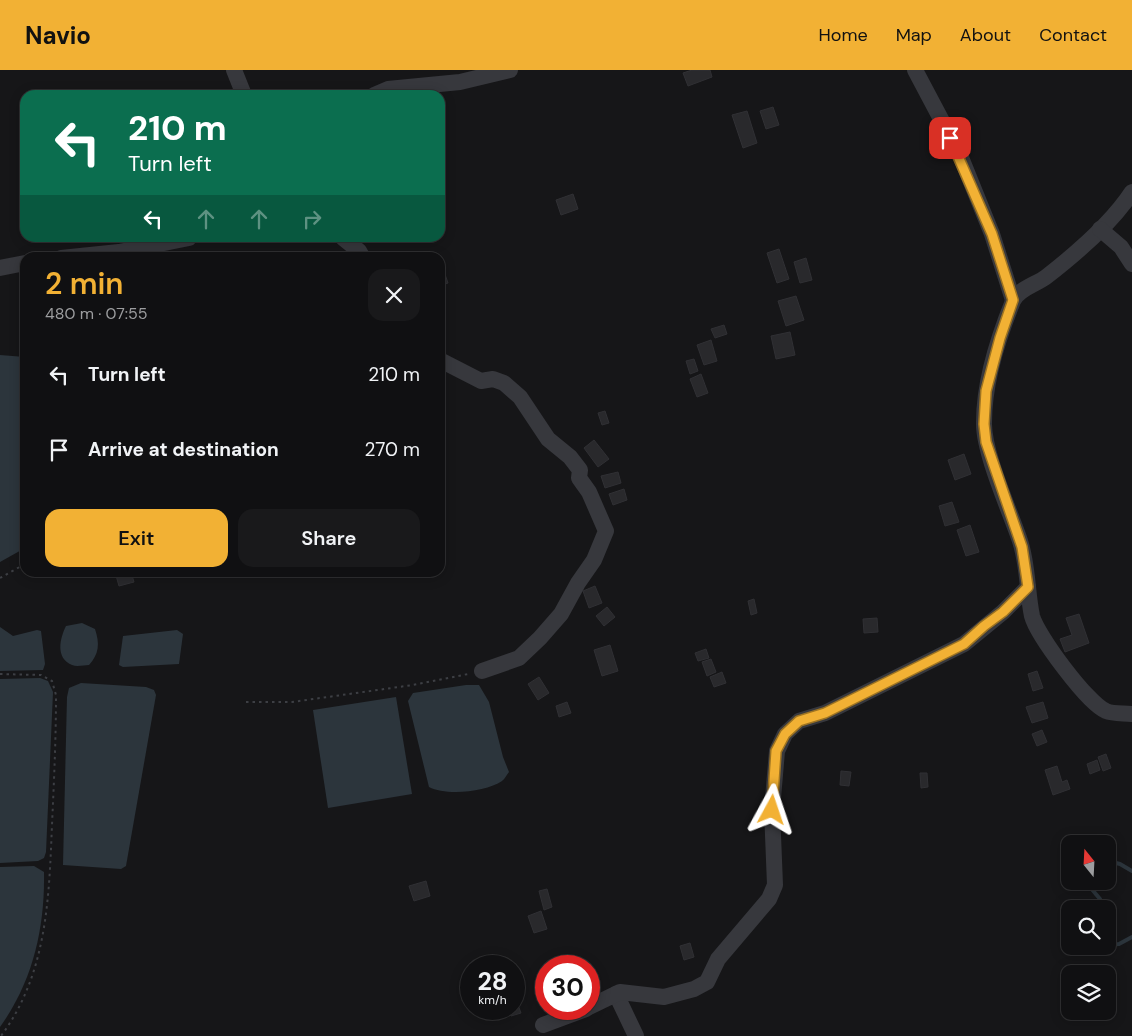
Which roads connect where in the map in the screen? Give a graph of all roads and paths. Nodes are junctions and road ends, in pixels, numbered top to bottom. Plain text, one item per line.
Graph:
1 (234, 70) edge
2 (510, 70) edge
3 (915, 70) edge
4 (242, 90) edge
5 (386, 90) edge
6 (1132, 192) edge
7 (1100, 229) junction
8 (169, 242) edge
9 (348, 242) edge
10 (120, 252) edge
11 (360, 252) edge
12 (20, 264) edge
13 (1132, 264) edge
14 (0, 268) edge
15 (1013, 300) junction
16 (445, 363) edge
17 (20, 567) edge
18 (0, 578) edge
19 (1028, 587) junction
20 (482, 671) joint
21 (0, 674) edge
22 (246, 702) dead end
23 (1132, 714) edge
24 (616, 994) junction
25 (600, 1002) edge
26 (556, 1020) edge
27 (543, 1025) dead end
28 (1, 1036) edge
29 (636, 1036) edge

1 - 4 street
2 - 5 street
3 - 15 street
6 - 7 street
7 - 13 street
7 - 15 street
8 - 10 street
9 - 11 street
12 - 14 street
15 - 19 street
16 - 20 street
17 - 18 path
19 - 23 street
19 - 24 street
20 - 22 path
21 - 28 path
24 - 25 street
24 - 29 street
26 - 27 street

